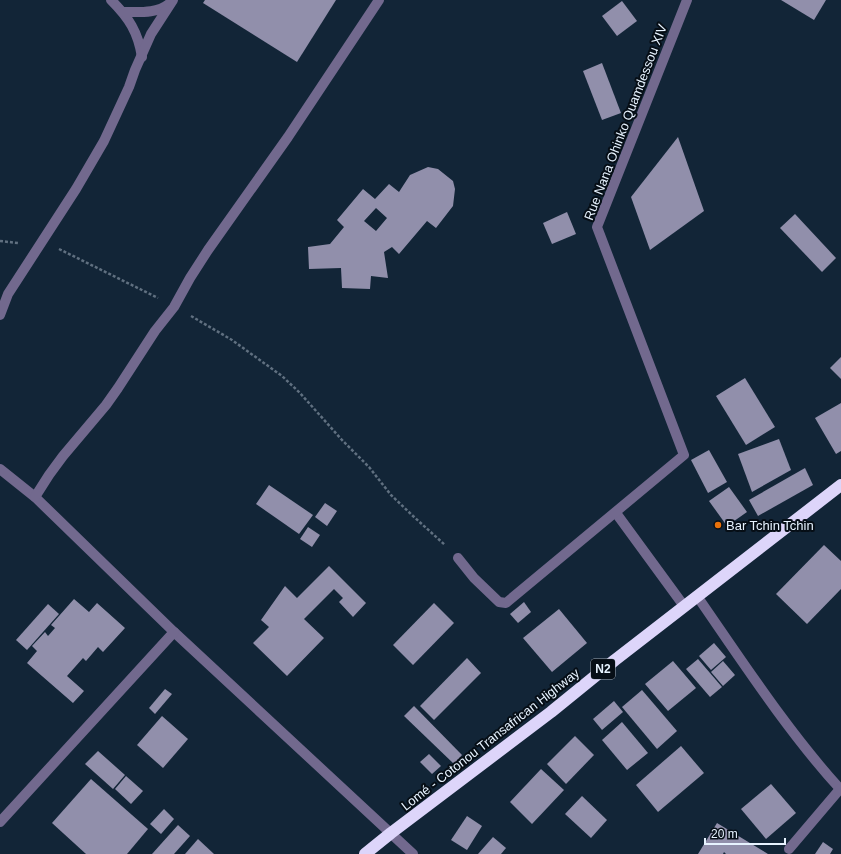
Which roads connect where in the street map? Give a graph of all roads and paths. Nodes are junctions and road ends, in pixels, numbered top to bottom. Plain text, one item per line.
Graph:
1 (111, 0) edge
2 (173, 0) edge
3 (379, 0) edge
4 (687, 0) edge
5 (123, 12) junction
6 (135, 70) junction
7 (43, 240) junction
8 (174, 307) junction
9 (0, 315) edge
10 (0, 469) edge
11 (841, 485) edge
12 (35, 497) junction
13 (616, 513) junction
14 (458, 558) joint
15 (697, 596) junction
16 (684, 606) junction
17 (174, 632) junction
18 (840, 789) edge
19 (0, 822) edge
20 (391, 832) junction
21 (789, 849) dead end
22 (365, 854) edge
23 (413, 854) edge

1 - 5 street
2 - 5 street
2 - 6 street
3 - 8 street
4 - 13 street, Rue Nana Ohinko Quamdessou XIV
5 - 6 street
6 - 7 street
7 - 8 path
7 - 9 street
8 - 12 street
8 - 14 path
10 - 12 street
11 - 15 highway, Lomé - Cotonou Transafrican Highway / N2
12 - 17 street
13 - 14 street
13 - 16 street
15 - 16 highway, Lomé - Cotonou Transafrican Highway / N2
15 - 18 street
16 - 20 highway, Lomé - Cotonou Transafrican Highway / N2
17 - 19 street
17 - 20 street
18 - 21 street
20 - 22 highway, Lomé - Cotonou Transafrican Highway / N2
20 - 23 street

